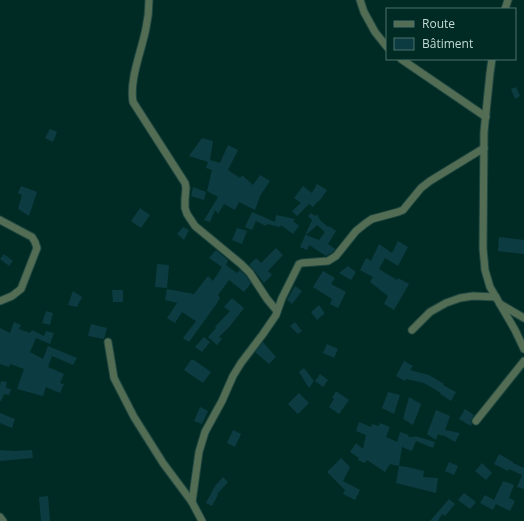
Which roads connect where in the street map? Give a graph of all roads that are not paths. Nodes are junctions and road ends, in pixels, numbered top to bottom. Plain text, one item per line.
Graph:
1 (149, 0) edge
2 (360, 0) edge
3 (386, 46) edge
4 (401, 60) edge
5 (492, 60) edge
6 (486, 117) junction
7 (484, 148) junction
8 (0, 220) edge
9 (496, 297) junction
10 (0, 300) edge
11 (500, 304) junction
12 (277, 311) junction
13 (524, 318) edge
14 (412, 330) dead end
15 (108, 342) dead end
16 (524, 349) edge
17 (524, 361) edge
18 (476, 421) dead end
19 (192, 502) junction
20 (0, 517) edge
21 (3, 521) edge
22 (202, 521) edge

1 - 12 street
2 - 3 street
4 - 6 street
5 - 6 street
6 - 7 street
7 - 9 street
7 - 12 street
8 - 10 street
9 - 11 street
9 - 14 street
11 - 13 street
11 - 16 street
12 - 19 street
15 - 19 street
17 - 18 street
19 - 22 street
20 - 21 street

